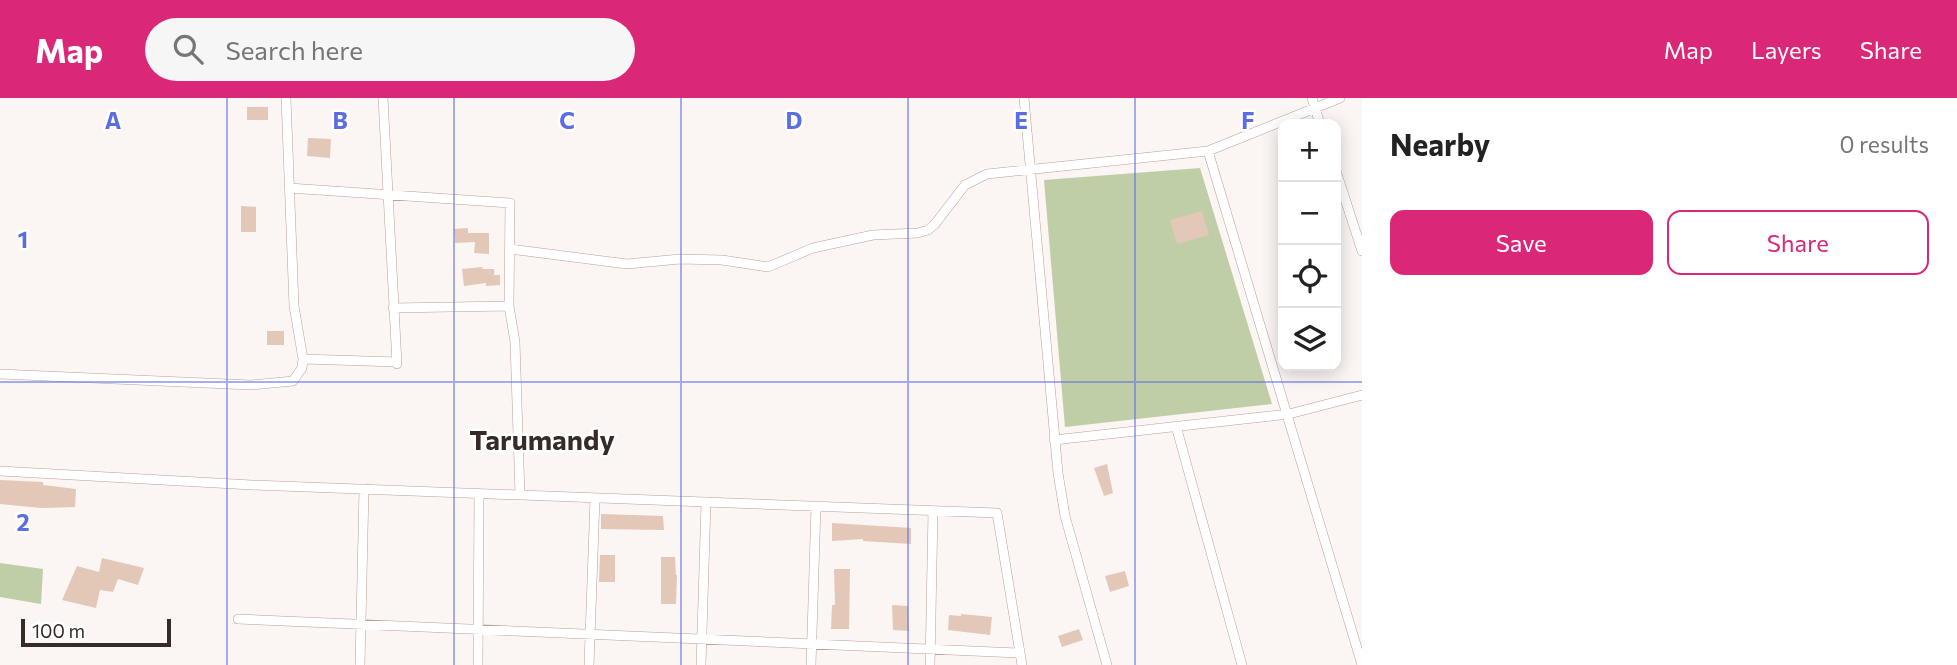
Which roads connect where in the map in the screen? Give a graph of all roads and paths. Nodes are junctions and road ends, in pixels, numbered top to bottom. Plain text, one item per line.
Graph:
1 (286, 98) edge
2 (383, 98) edge
3 (1024, 98) edge
4 (1312, 98) edge
5 (1340, 98) edge
6 (1315, 109) junction
7 (1318, 119) edge
8 (1208, 151) junction
9 (1030, 169) junction
10 (1340, 182) edge
11 (289, 188) junction
12 (387, 195) junction
13 (510, 249) junction
14 (1362, 251) edge
15 (509, 306) junction
16 (393, 308) junction
17 (303, 359) junction
18 (0, 374) edge
19 (1362, 395) edge
20 (1289, 414) junction
21 (1176, 426) junction
22 (1054, 440) junction
23 (0, 471) edge
24 (364, 489) junction
25 (479, 494) junction
26 (520, 495) junction
27 (595, 498) junction
28 (706, 502) junction
29 (816, 506) junction
30 (933, 511) junction
31 (238, 619) dead end
32 (361, 624) junction
33 (478, 629) junction
34 (590, 634) junction
35 (702, 639) junction
36 (811, 644) junction
37 (931, 649) junction
38 (1020, 653) junction
39 (360, 665) edge
40 (478, 665) edge
41 (589, 665) edge
42 (701, 665) edge
43 (811, 665) edge
44 (930, 665) edge
45 (1022, 665) edge
46 (1107, 665) edge
47 (1242, 665) edge
48 (1362, 665) edge

1 - 11 street
2 - 12 street
3 - 9 street
4 - 6 street
5 - 6 street
6 - 7 street
6 - 8 street
8 - 9 street
8 - 20 street
9 - 13 street
9 - 22 street
10 - 14 street
11 - 12 street
11 - 17 street
12 - 13 street
12 - 16 street
13 - 15 street
15 - 16 street
15 - 26 street
16 - 17 street
17 - 18 street
19 - 20 street
20 - 21 street
20 - 48 street
21 - 22 street
21 - 47 street
22 - 46 street
23 - 24 street
24 - 25 street
24 - 32 street
25 - 26 street
25 - 33 street
26 - 27 street
27 - 28 street
27 - 34 street
28 - 29 street
28 - 35 street
29 - 30 street
29 - 36 street
30 - 37 street
30 - 38 street
31 - 32 street
32 - 33 street
32 - 39 street
33 - 34 street
33 - 40 street
34 - 35 street
34 - 41 street
35 - 36 street
35 - 42 street
36 - 37 street
36 - 43 street
37 - 38 street
37 - 44 street
38 - 45 street

